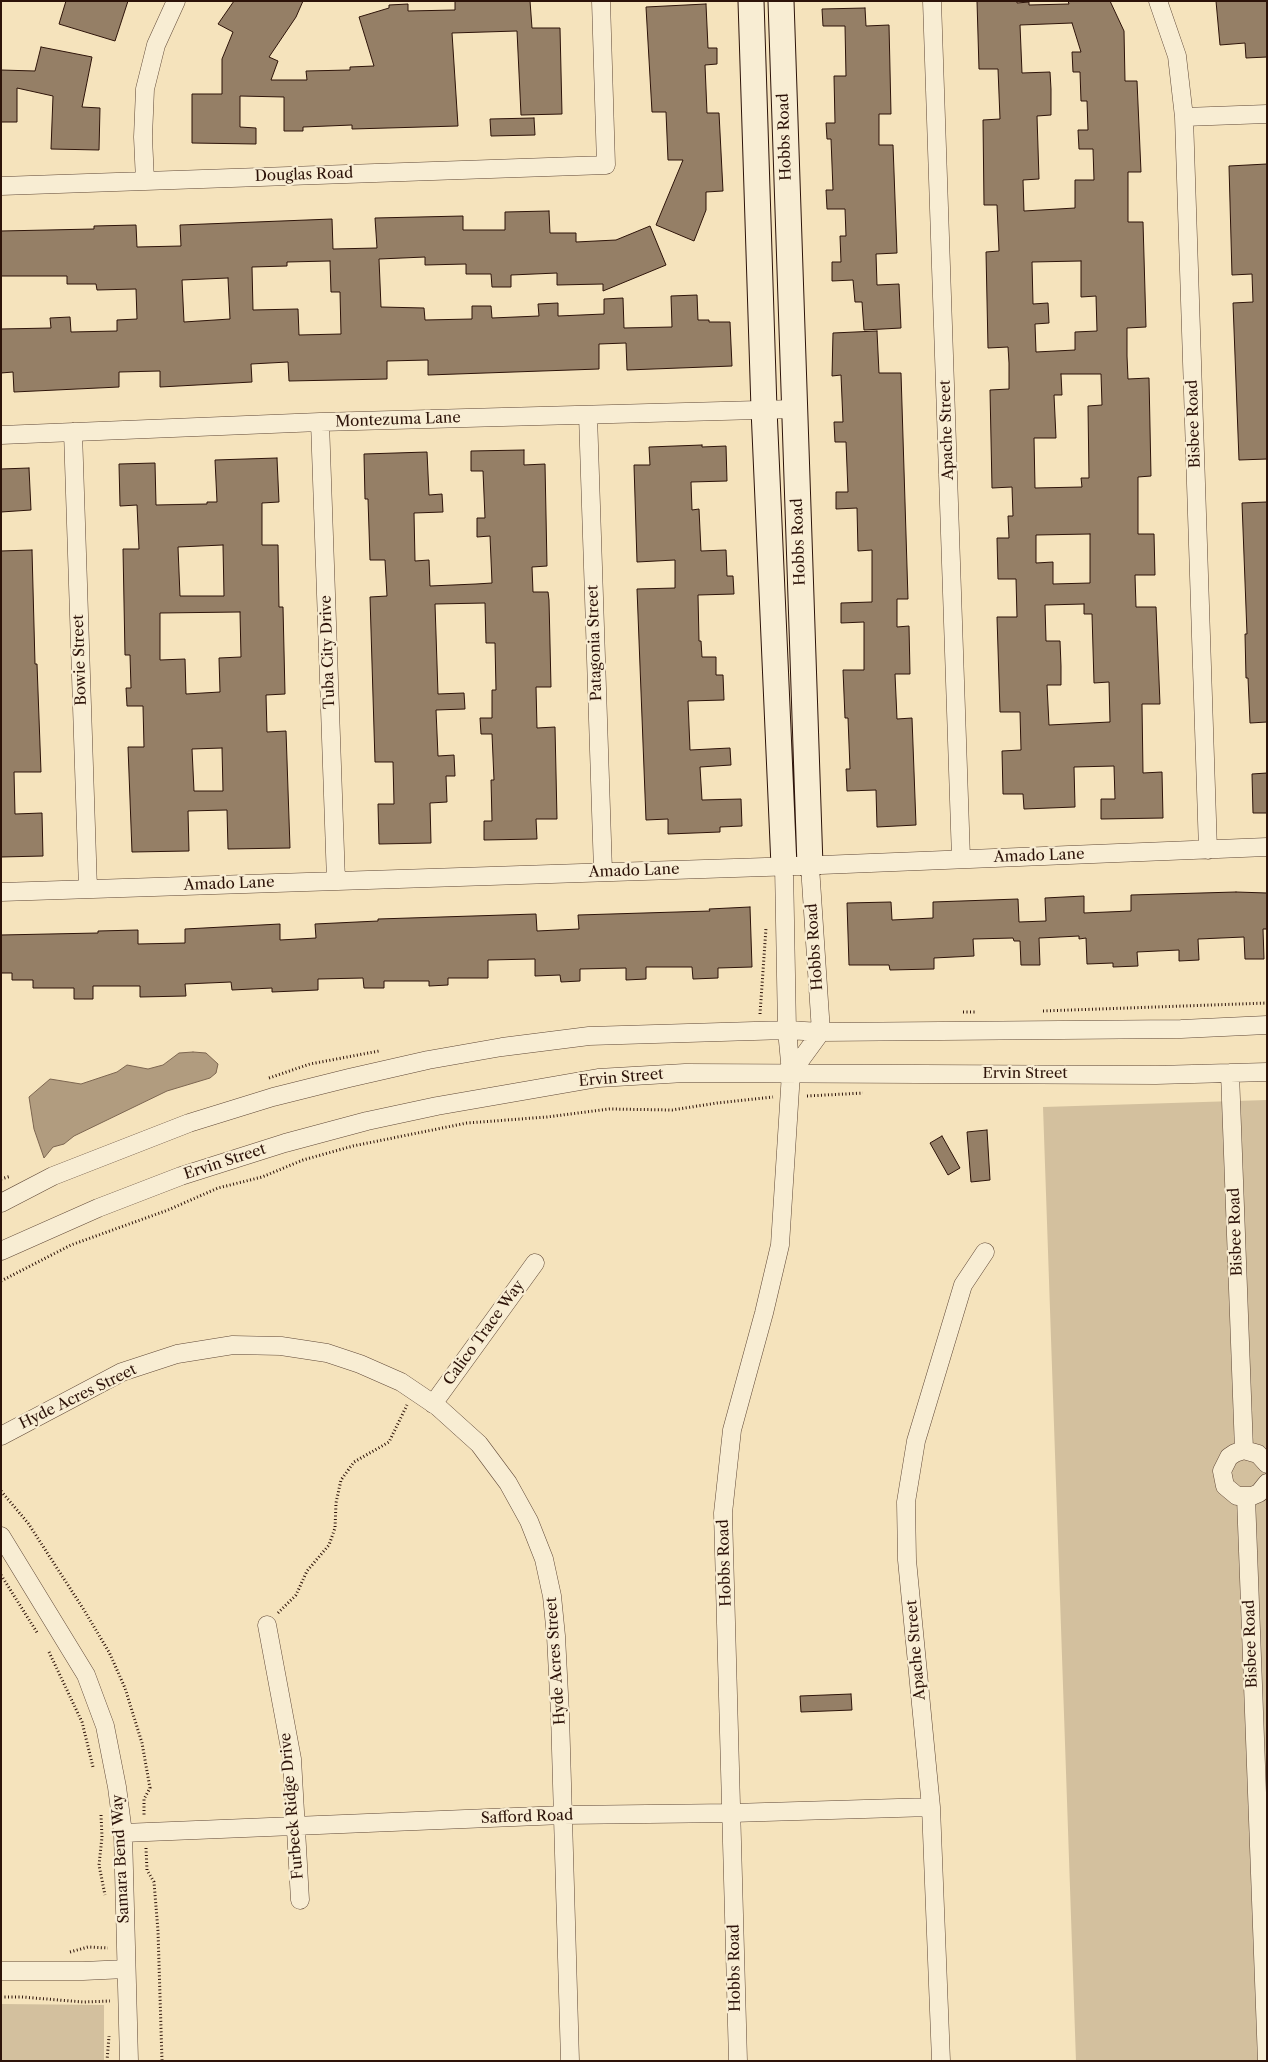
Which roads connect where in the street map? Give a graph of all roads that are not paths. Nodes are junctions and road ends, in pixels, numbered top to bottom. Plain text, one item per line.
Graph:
1 (176, 1) edge
2 (601, 1) edge
3 (751, 1) edge
4 (780, 1) edge
5 (932, 1) edge
6 (1158, 1) edge
7 (1267, 114) edge
8 (1184, 117) junction
9 (145, 181) junction
10 (1, 186) edge
11 (795, 409) junction
12 (764, 410) junction
13 (588, 415) junction
14 (320, 422) junction
15 (73, 432) junction
16 (1, 435) edge
17 (1267, 847) edge
18 (1208, 850) junction
19 (961, 858) junction
20 (784, 866) junction
21 (810, 866) junction
22 (603, 872) junction
23 (336, 881) junction
24 (88, 889) junction
25 (1, 892) edge
26 (1267, 1026) edge
27 (787, 1030) junction
28 (821, 1032) junction
29 (1267, 1072) edge
30 (791, 1073) junction
31 (1230, 1073) junction
32 (1, 1203) edge
33 (1, 1251) edge
34 (985, 1252) dead end
35 (535, 1263) dead end
36 (433, 1404) junction
37 (1, 1436) edge
38 (1244, 1450) junction
39 (1267, 1464) edge
40 (1267, 1483) edge
41 (1246, 1497) junction
42 (1, 1536) edge
43 (267, 1625) road end
44 (931, 1807) junction
45 (732, 1813) junction
46 (563, 1815) junction
47 (297, 1827) junction
48 (123, 1833) junction
49 (300, 1900) dead end
50 (118, 1970) junction
51 (1, 1971) edge
52 (129, 2061) edge
53 (570, 2061) edge
54 (738, 2061) edge
55 (941, 2061) edge
56 (1267, 2061) edge

1 - 9 street
2 - 9 street, Douglas Road
3 - 12 street, Hobbs Road
4 - 11 street, Hobbs Road
5 - 19 street, Apache Street
6 - 8 street, Bisbee Road
7 - 8 street
8 - 18 street, Bisbee Road
9 - 10 street, Douglas Road
11 - 12 street, Montezuma Lane
11 - 21 street, Hobbs Road
12 - 13 street, Montezuma Lane
12 - 20 street, Hobbs Road
13 - 14 street, Montezuma Lane
13 - 22 street, Patagonia Street
14 - 15 street, Montezuma Lane
14 - 23 street, Tuba City Drive
15 - 16 street, Montezuma Lane
15 - 24 street, Bowie Street
17 - 18 street, Amado Lane
18 - 19 street, Amado Lane
19 - 21 street, Amado Lane
20 - 21 street, Amado Lane
20 - 22 street, Amado Lane
20 - 27 street, Hobbs Road
21 - 28 street, Hobbs Road
22 - 23 street, Amado Lane
23 - 24 street, Amado Lane
24 - 25 street, Amado Lane
26 - 28 street
27 - 28 street
27 - 30 street, Hobbs Road
27 - 32 street
28 - 30 street
29 - 31 street, Ervin Street
30 - 31 street, Ervin Street
30 - 33 street, Ervin Street
30 - 45 street, Hobbs Road
31 - 38 street, Bisbee Road
34 - 44 street, Apache Street
35 - 36 street, Calico Trace Way
36 - 37 street, Hyde Acres Street
36 - 46 street, Hyde Acres Street
38 - 39 street
38 - 41 street
40 - 41 street
41 - 56 street, Bisbee Road
42 - 48 street, Samara Bend Way
43 - 47 street, Furbeck Ridge Drive
44 - 45 street, Safford Road
44 - 55 street, Apache Street
45 - 46 street, Safford Road
45 - 54 street, Hobbs Road
46 - 47 street, Safford Road
46 - 53 street, Hyde Acres Street
47 - 48 street, Safford Road
47 - 49 street, Furbeck Ridge Drive
48 - 50 street, Samara Bend Way
50 - 51 street
50 - 52 street, Samara Bend Way

